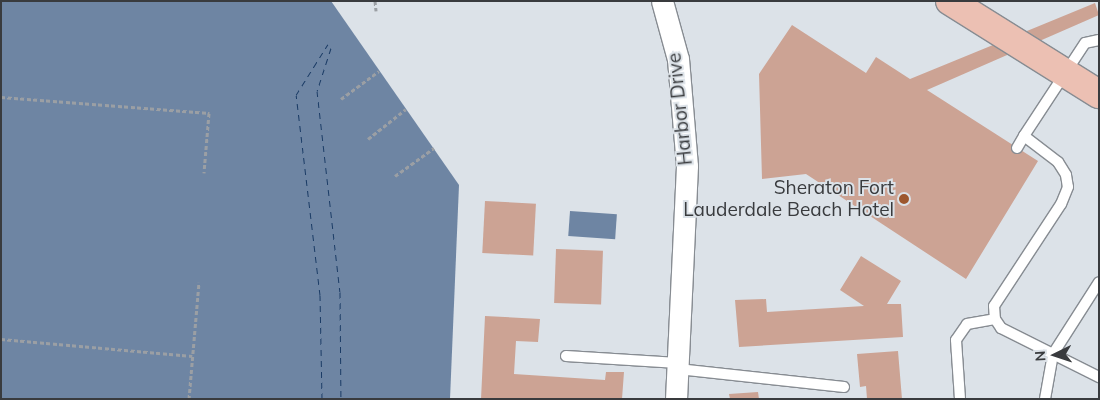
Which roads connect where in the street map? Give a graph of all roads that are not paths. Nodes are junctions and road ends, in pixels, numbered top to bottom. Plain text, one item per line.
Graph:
1 (662, 1) edge
2 (950, 1) edge
3 (1099, 40) edge
4 (1067, 73) junction
5 (1099, 94) edge
6 (1024, 136) junction
7 (1017, 148) dead end
8 (1099, 282) edge
9 (995, 318) junction
10 (1053, 354) junction
11 (566, 356) dead end
12 (678, 366) junction
13 (1099, 377) edge
14 (844, 387) dead end
15 (676, 399) edge
16 (960, 399) edge
17 (1045, 399) edge

1 - 12 street, Harbor Drive
2 - 4 main road
3 - 4 lane
4 - 5 main road
4 - 6 lane
6 - 7 lane
6 - 9 lane
8 - 10 lane
9 - 10 lane
9 - 16 lane
10 - 13 lane
10 - 17 lane
11 - 12 lane
12 - 14 lane
12 - 15 street, Harbor Drive

